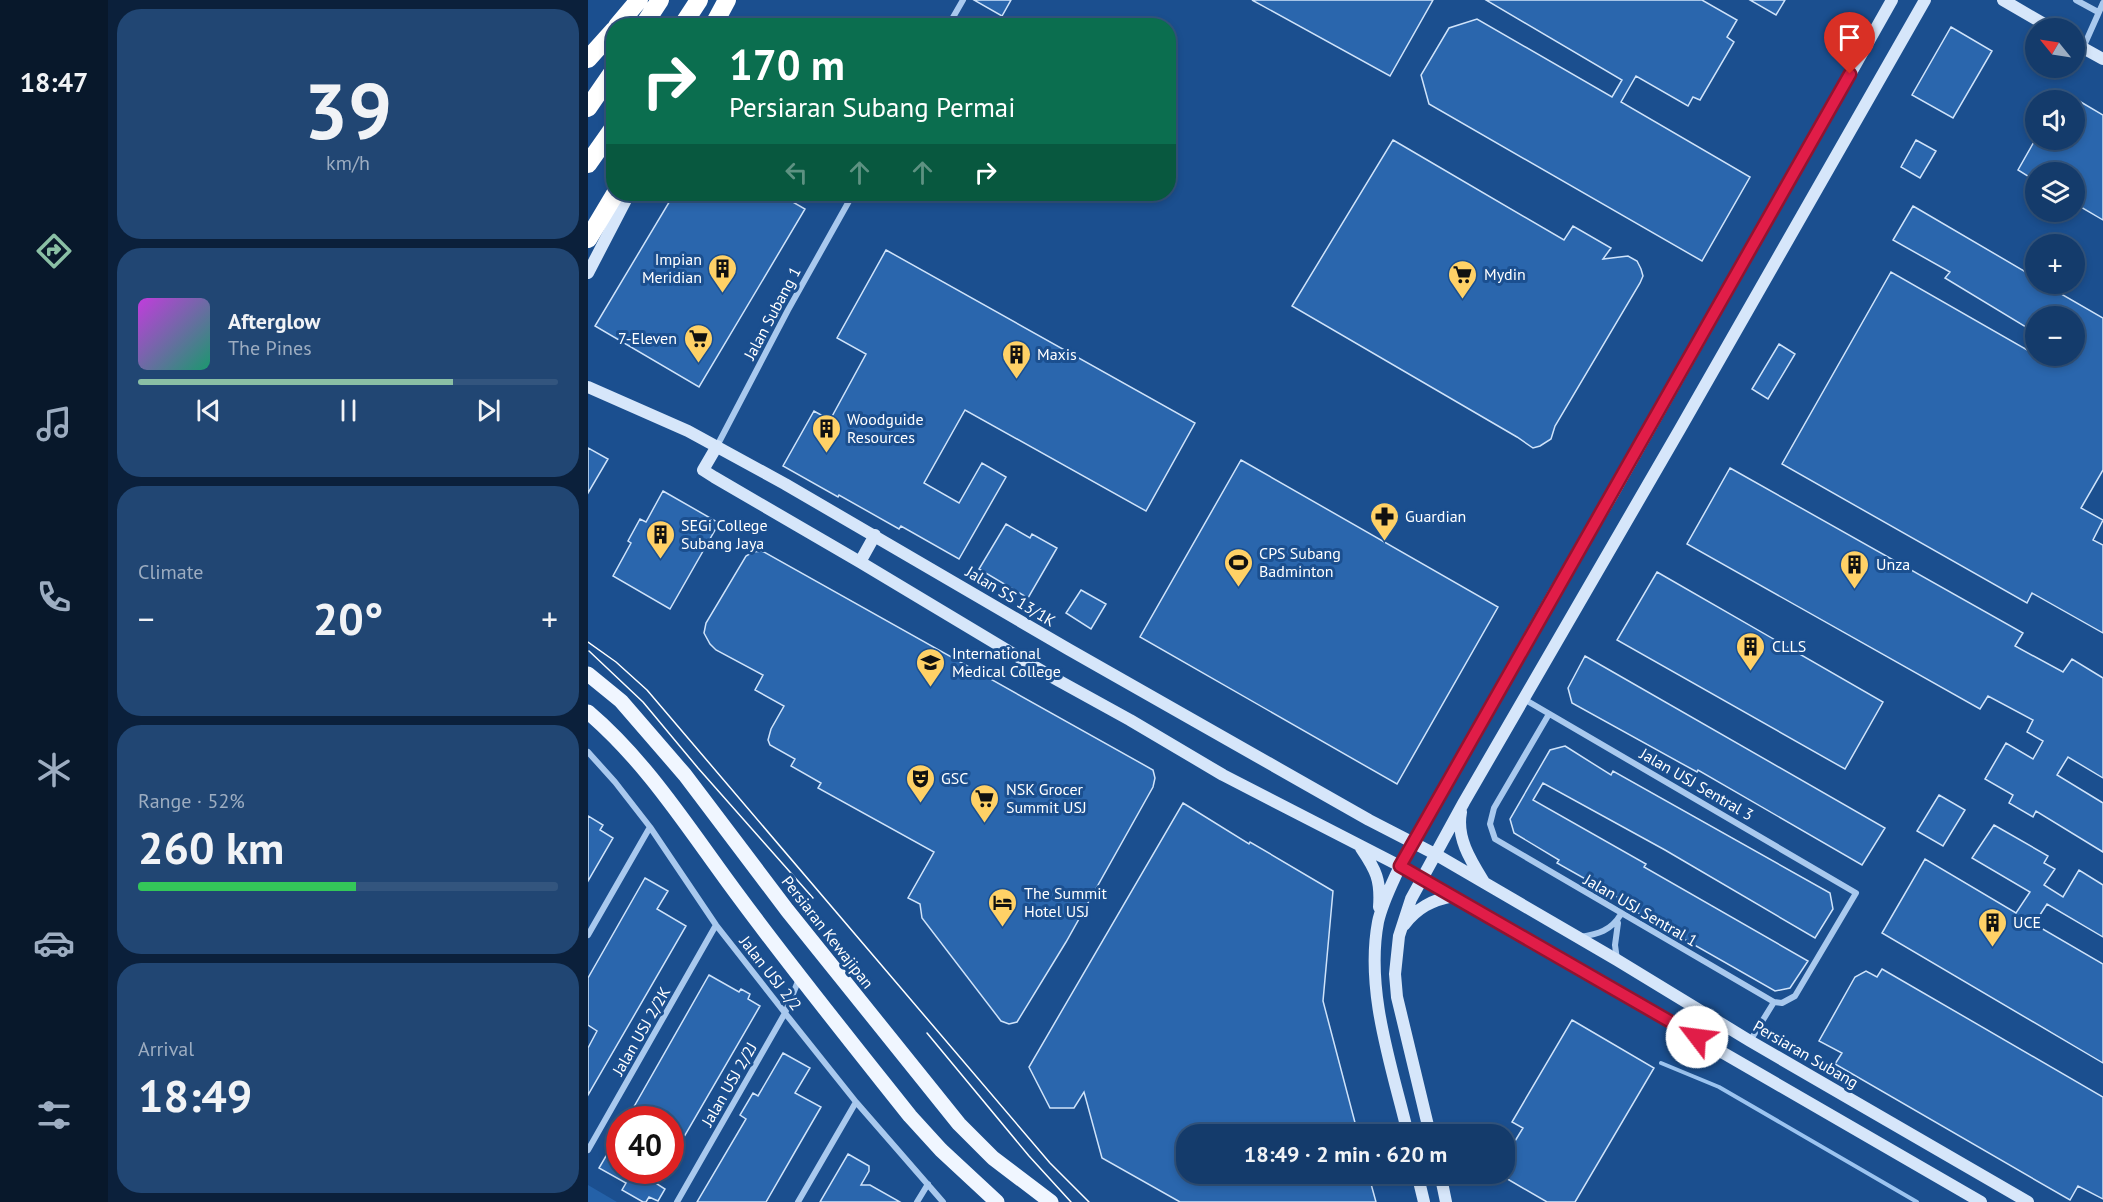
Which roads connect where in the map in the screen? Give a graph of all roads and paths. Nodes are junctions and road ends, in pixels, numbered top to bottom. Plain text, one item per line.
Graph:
1 (639, 0) edge
2 (660, 0) edge
3 (699, 0) edge
4 (727, 0) edge
5 (963, 0) edge
6 (1892, 0) edge
7 (1925, 0) edge
8 (2003, 0) edge
9 (2076, 0) edge
10 (2103, 3) edge
11 (2098, 12) junction
12 (624, 18) edge
13 (648, 18) edge
14 (687, 18) edge
15 (717, 18) edge
16 (953, 18) edge
17 (2034, 18) edge
18 (2085, 35) edge
19 (606, 39) edge
20 (2085, 48) edge
21 (588, 59) edge
22 (2103, 59) edge
23 (606, 82) edge
24 (588, 108) edge
25 (606, 138) edge
26 (588, 164) edge
27 (611, 201) edge
28 (625, 201) edge
29 (849, 201) edge
30 (588, 239) edge
31 (588, 273) edge
32 (588, 387) edge
33 (717, 446) junction
34 (875, 535) junction
35 (860, 562) junction
36 (588, 674) edge
37 (1523, 699) junction
38 (588, 712) edge
39 (1549, 714) junction
40 (588, 752) edge
41 (1464, 802) junction
42 (650, 827) junction
43 (1413, 843) junction
44 (1360, 847) junction
45 (1434, 854) junction
46 (1400, 866) junction
47 (1421, 878) junction
48 (1485, 884) junction
49 (1453, 896) junction
50 (1621, 914) junction
51 (1379, 920) junction
52 (716, 926) junction
53 (1400, 931) junction
54 (588, 935) edge
55 (1578, 938) junction
56 (1617, 960) junction
57 (800, 977) junction
58 (1774, 1002) junction
59 (785, 1014) junction
60 (1750, 1041) junction
61 (856, 1102) junction
62 (1406, 1124) edge
63 (1428, 1124) edge
64 (588, 1149) edge
65 (928, 1184) junction
66 (1420, 1184) edge
67 (1442, 1184) edge
68 (677, 1202) edge
69 (798, 1202) edge
70 (917, 1202) edge
71 (943, 1202) edge
72 (997, 1202) edge
73 (1051, 1202) edge
74 (1424, 1202) edge
75 (1446, 1202) edge
76 (1981, 1202) edge
77 (2028, 1202) edge

1 - 12 highway
2 - 13 highway
3 - 14 highway
4 - 15 highway
5 - 16 street
6 - 43 street
7 - 37 street
8 - 17 street
9 - 11 street
10 - 11 street
11 - 18 street
19 - 21 highway
20 - 22 street
23 - 24 highway
25 - 26 highway
27 - 30 highway
28 - 31 street
29 - 33 street, Jalan Subang 1
32 - 33 street, Jalan SS 13/1K
33 - 34 street, Jalan SS 13/1K
33 - 35 street
34 - 35 street
34 - 43 street, Jalan SS 13/1K
35 - 44 street
36 - 73 main road, Persiaran Kewajipan
37 - 39 street, Jalan USJ Sentral 3
37 - 41 street
38 - 57 main road
39 - 50 street, Jalan USJ Sentral 1
39 - 58 street, Jalan USJ Sentral 3
40 - 42 street, Jalan USJ 2/2
41 - 45 street
41 - 48 street
42 - 52 street, Jalan USJ 2/2
42 - 54 street
43 - 45 street, Persiaran Subang
43 - 46 street
44 - 46 street
44 - 51 street
45 - 47 street
45 - 48 street, Persiaran Subang
46 - 47 street
46 - 51 street
47 - 49 street
47 - 53 street
48 - 55 street, Persiaran Subang
49 - 53 street
49 - 76 street
50 - 55 street
50 - 56 street
50 - 58 street, Jalan USJ Sentral 1
51 - 62 street
52 - 59 street, Jalan USJ 2/2
52 - 64 street, Jalan USJ 2/2K
53 - 63 street
55 - 56 street, Persiaran Subang
56 - 60 street, Persiaran Subang
57 - 59 street, Jalan USJ 2/2J
57 - 72 main road
58 - 60 street
59 - 61 street, Jalan USJ 2/2
59 - 68 street, Jalan USJ 2/2J
60 - 77 street, Persiaran Subang
61 - 65 street, Jalan USJ 2/2
61 - 69 street
65 - 70 street
65 - 71 street, Jalan USJ 2/2
66 - 74 street
67 - 75 street

